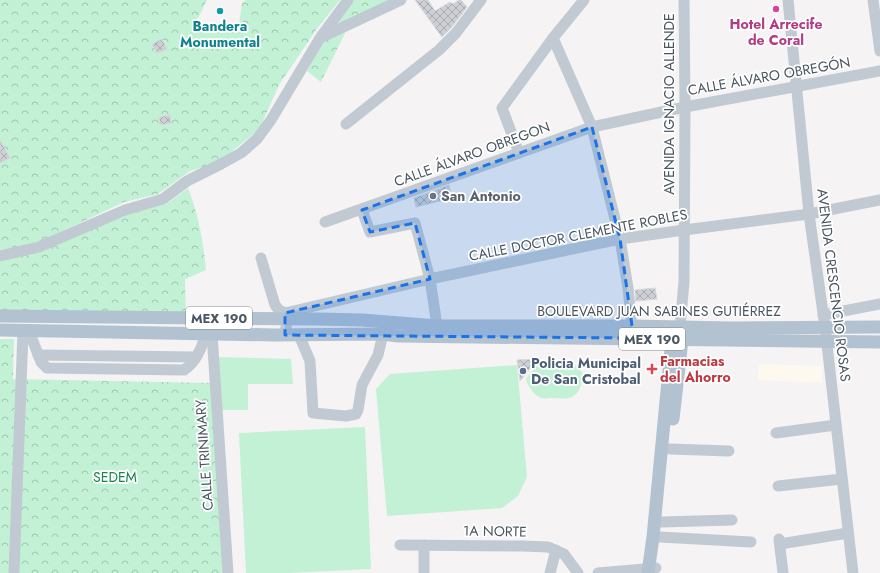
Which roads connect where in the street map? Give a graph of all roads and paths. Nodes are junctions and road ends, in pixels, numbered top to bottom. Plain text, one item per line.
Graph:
1 (348, 0) edge
2 (401, 0) edge
3 (481, 0) edge
4 (584, 0) edge
5 (684, 0) edge
6 (788, 0) edge
7 (873, 0) edge
8 (320, 38) junction
9 (553, 38) junction
10 (880, 51) edge
11 (880, 71) edge
12 (797, 87) junction
13 (685, 107) junction
14 (346, 124) dead end
15 (592, 127) junction
16 (518, 153) junction
17 (880, 200) edge
18 (362, 210) junction
19 (809, 214) junction
20 (326, 222) dead end
21 (684, 230) junction
22 (620, 239) junction
23 (0, 256) edge
24 (261, 258) dead end
25 (430, 279) junction
26 (880, 304) edge
27 (0, 316) edge
28 (286, 316) junction
29 (824, 321) junction
30 (437, 326) junction
31 (880, 327) edge
32 (0, 330) edge
33 (26, 331) junction
34 (631, 332) junction
35 (208, 334) junction
36 (383, 334) junction
37 (285, 335) junction
38 (299, 335) junction
39 (678, 335) junction
40 (826, 342) junction
41 (880, 342) edge
42 (38, 355) junction
43 (105, 356) junction
44 (196, 357) junction
45 (104, 369) junction
46 (836, 425) junction
47 (776, 434) dead end
48 (670, 449) junction
49 (729, 451) dead end
50 (842, 479) junction
51 (778, 486) dead end
52 (732, 520) dead end
53 (662, 522) junction
54 (848, 533) junction
55 (660, 538) junction
56 (751, 542) dead end
57 (400, 545) dead end
58 (424, 545) junction
59 (556, 550) junction
60 (652, 570) edge
61 (14, 573) edge
62 (228, 573) edge
63 (424, 573) edge
64 (550, 573) edge
65 (578, 573) edge
66 (598, 573) edge
67 (783, 573) edge
68 (853, 573) edge

1 - 8 street
2 - 8 street
3 - 14 street
4 - 9 street
5 - 13 street, AVENIDA IGNACIO ALLENDE
6 - 12 street, AVENIDA CRESCENCIO ROSAS
7 - 10 street
8 - 23 street
9 - 15 street
9 - 16 street
11 - 12 street, CALLE ÁLVARO OBREGÓN
12 - 13 street, CALLE ÁLVARO OBREGÓN
12 - 19 street, AVENIDA CRESCENCIO ROSAS
13 - 15 street, CALLE ÁLVARO OBREGÓN
13 - 21 street, AVENIDA IGNACIO ALLENDE
15 - 16 street, CALLE ÁLVARO OBREGON
15 - 22 street
16 - 18 street, CALLE ÁLVARO OBREGON
17 - 19 street, CALLE DOCTOR CLEMENTE ROBLES
18 - 20 street, CALLE ÁLVARO OBREGON
18 - 25 street
19 - 21 street, CALLE DOCTOR CLEMENTE ROBLES
19 - 29 street, AVENIDA CRESCENCIO ROSAS
21 - 22 street, CALLE DOCTOR CLEMENTE ROBLES
21 - 39 street, AVENIDA IGNACIO ALLENDE
22 - 25 street, CALLE DOCTOR CLEMENTE ROBLES
22 - 34 street
24 - 28 street
25 - 28 street, CALLE DOCTOR CLEMENTE ROBLES
25 - 30 street
26 - 29 street
27 - 28 main road, MEX 190
28 - 30 main road, MEX 190
28 - 37 street
29 - 31 main road, BOULEVARD JUAN SABINES GUTIÉRREZ / MEX 190
29 - 39 main road, BOULEVARD JUAN SABINES GUTIÉRREZ / MEX 190
29 - 40 street, AVENIDA CRESCENCIO ROSAS
30 - 34 main road, BOULEVARD JUAN SABINES GUTIÉRREZ / MEX 190
32 - 33 main road, MEX 190
33 - 35 main road, MEX 190
33 - 42 street
33 - 61 street
34 - 36 main road, BOULEVARD JUAN SABINES GUTIÉRREZ / MEX 190
34 - 39 main road, BOULEVARD JUAN SABINES GUTIÉRREZ / MEX 190
35 - 37 main road, MEX 190
35 - 44 street
35 - 62 street, CALLE TRINIMARY
36 - 38 main road, MEX 190
36 - 38 street
37 - 38 main road, MEX 190
39 - 40 main road, BOULEVARD JUAN SABINES GUTIÉRREZ / MEX 190
39 - 48 main road
39 - 60 main road
40 - 41 main road, BOULEVARD JUAN SABINES GUTIÉRREZ / MEX 190
40 - 46 street, AVENIDA CRESCENCIO ROSAS
42 - 43 street
42 - 45 street
43 - 44 street
43 - 45 street
44 - 45 street
46 - 47 street
46 - 50 street, AVENIDA CRESCENCIO ROSAS
48 - 49 street
48 - 53 main road
50 - 51 street
50 - 54 street, AVENIDA CRESCENCIO ROSAS
52 - 53 street
53 - 55 main road
54 - 67 street
54 - 68 street, AVENIDA CRESCENCIO ROSAS
55 - 56 street
55 - 60 main road
57 - 58 street, 1A NORTE
58 - 59 street, 1A NORTE
58 - 63 street
59 - 64 street
59 - 65 street
60 - 66 street

